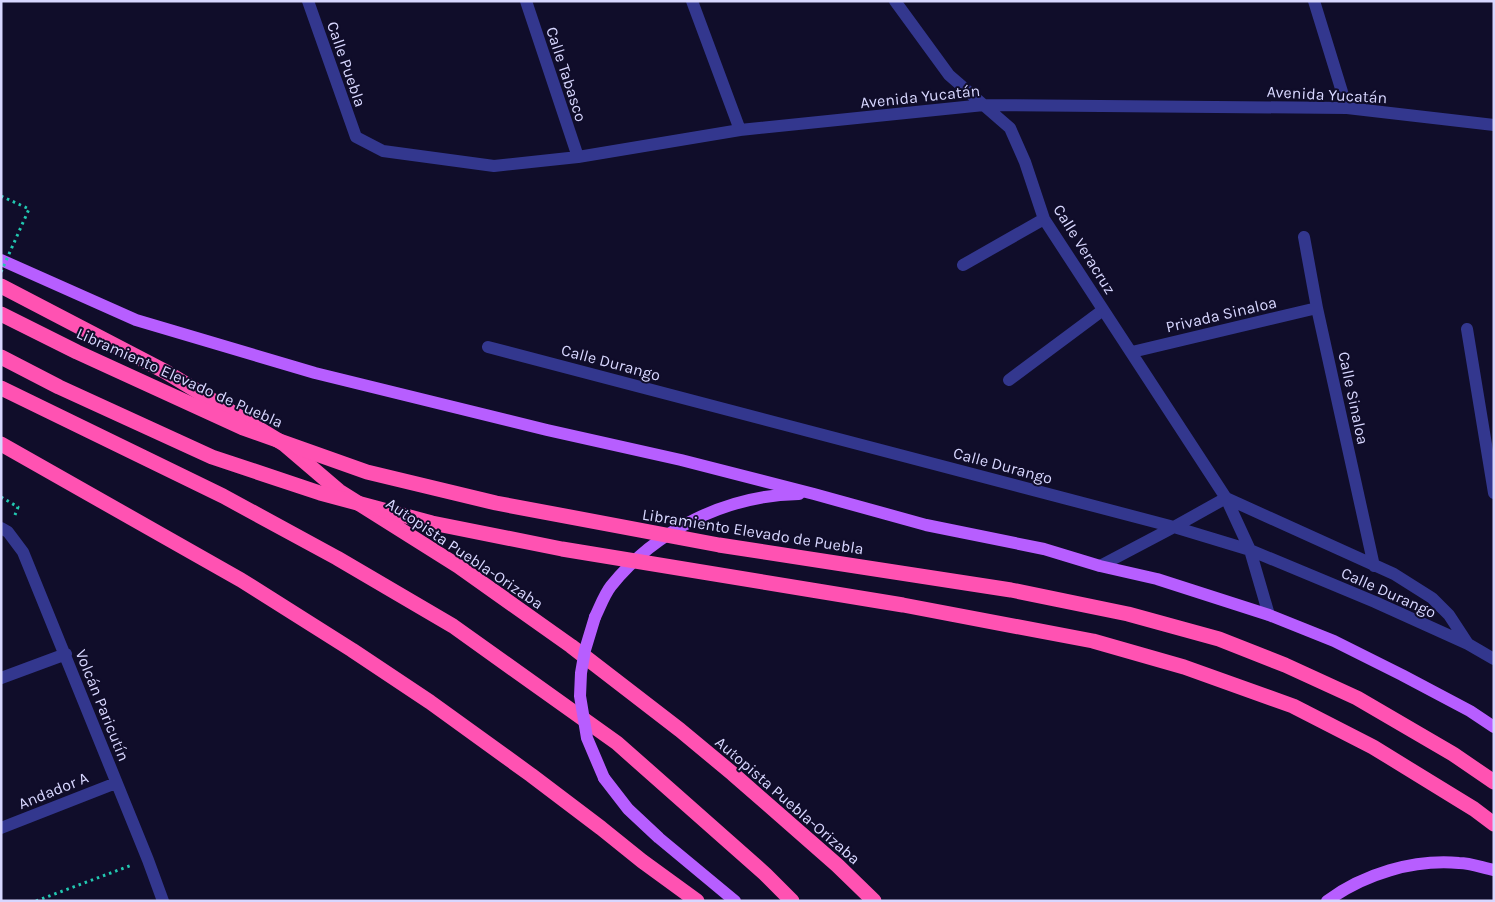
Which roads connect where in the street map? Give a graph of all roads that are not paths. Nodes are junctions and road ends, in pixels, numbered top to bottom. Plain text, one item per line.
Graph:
1 (308, 1) edge
2 (526, 1) edge
3 (692, 1) edge
4 (896, 1) edge
5 (1314, 1) edge
6 (984, 105) junction
7 (1348, 108) junction
8 (1494, 125) edge
9 (740, 130) junction
10 (356, 137) joint
11 (578, 157) junction
12 (1044, 219) junction
13 (1304, 237) dead end
14 (1, 260) edge
15 (963, 265) dead end
16 (1, 286) edge
17 (1318, 308) junction
18 (1103, 310) junction
19 (1, 314) edge
20 (1467, 330) dead end
21 (488, 347) dead end
22 (1132, 352) junction
23 (1, 357) edge
24 (1009, 380) dead end
25 (1, 388) edge
26 (1, 444) edge
27 (1494, 493) edge
28 (814, 494) junction
29 (1226, 498) junction
30 (1174, 527) junction
31 (1, 528) edge
32 (1250, 550) junction
33 (1100, 566) junction
34 (1374, 566) junction
35 (1268, 615) junction
36 (1468, 644) junction
37 (66, 654) junction
38 (1494, 659) edge
39 (1, 678) edge
40 (1494, 727) edge
41 (1494, 782) edge
42 (116, 783) junction
43 (1494, 824) edge
44 (1, 828) edge
45 (1494, 870) edge
46 (163, 901) edge
47 (697, 901) edge
48 (735, 901) edge
49 (792, 901) edge
50 (874, 901) edge
51 (1327, 901) edge

1 - 10 street, Calle Puebla
2 - 11 street, Calle Tabasco
3 - 9 street
4 - 6 street, Calle Veracruz
5 - 7 street
6 - 7 street, Avenida Yucatán
6 - 9 street, Avenida Yucatán
6 - 12 street, Calle Veracruz
7 - 8 street, Avenida Yucatán
9 - 11 street, Avenida Yucatán
10 - 11 street, Avenida Yucatán
12 - 15 street
12 - 18 street, Calle Veracruz
13 - 17 street, Calle Sinaloa
14 - 28 main road
16 - 50 highway, Autopista Puebla-Orizaba
17 - 22 street, Privada Sinaloa
17 - 34 street, Calle Sinaloa
18 - 22 street, Calle Veracruz
18 - 24 street
19 - 41 highway, Libramiento Elevado de Puebla, bridge
20 - 27 street
21 - 30 street, Calle Durango
22 - 29 street, Calle Veracruz
23 - 43 highway, bridge
25 - 49 highway
26 - 47 highway
28 - 33 main road
28 - 48 main road, bridge
29 - 30 street
29 - 32 street, Calle Veracruz
29 - 34 street
30 - 32 street, Calle Durango
30 - 33 street
31 - 37 street, Volcán Paricutín
32 - 35 street, Calle Veracruz
32 - 36 street, Calle Durango
33 - 35 main road
34 - 36 street
35 - 40 main road
36 - 38 street, Calle Durango
37 - 39 street
37 - 42 street, Volcán Paricutín
42 - 44 street, Andador A
42 - 46 street, Volcán Paricutín
45 - 51 main road

